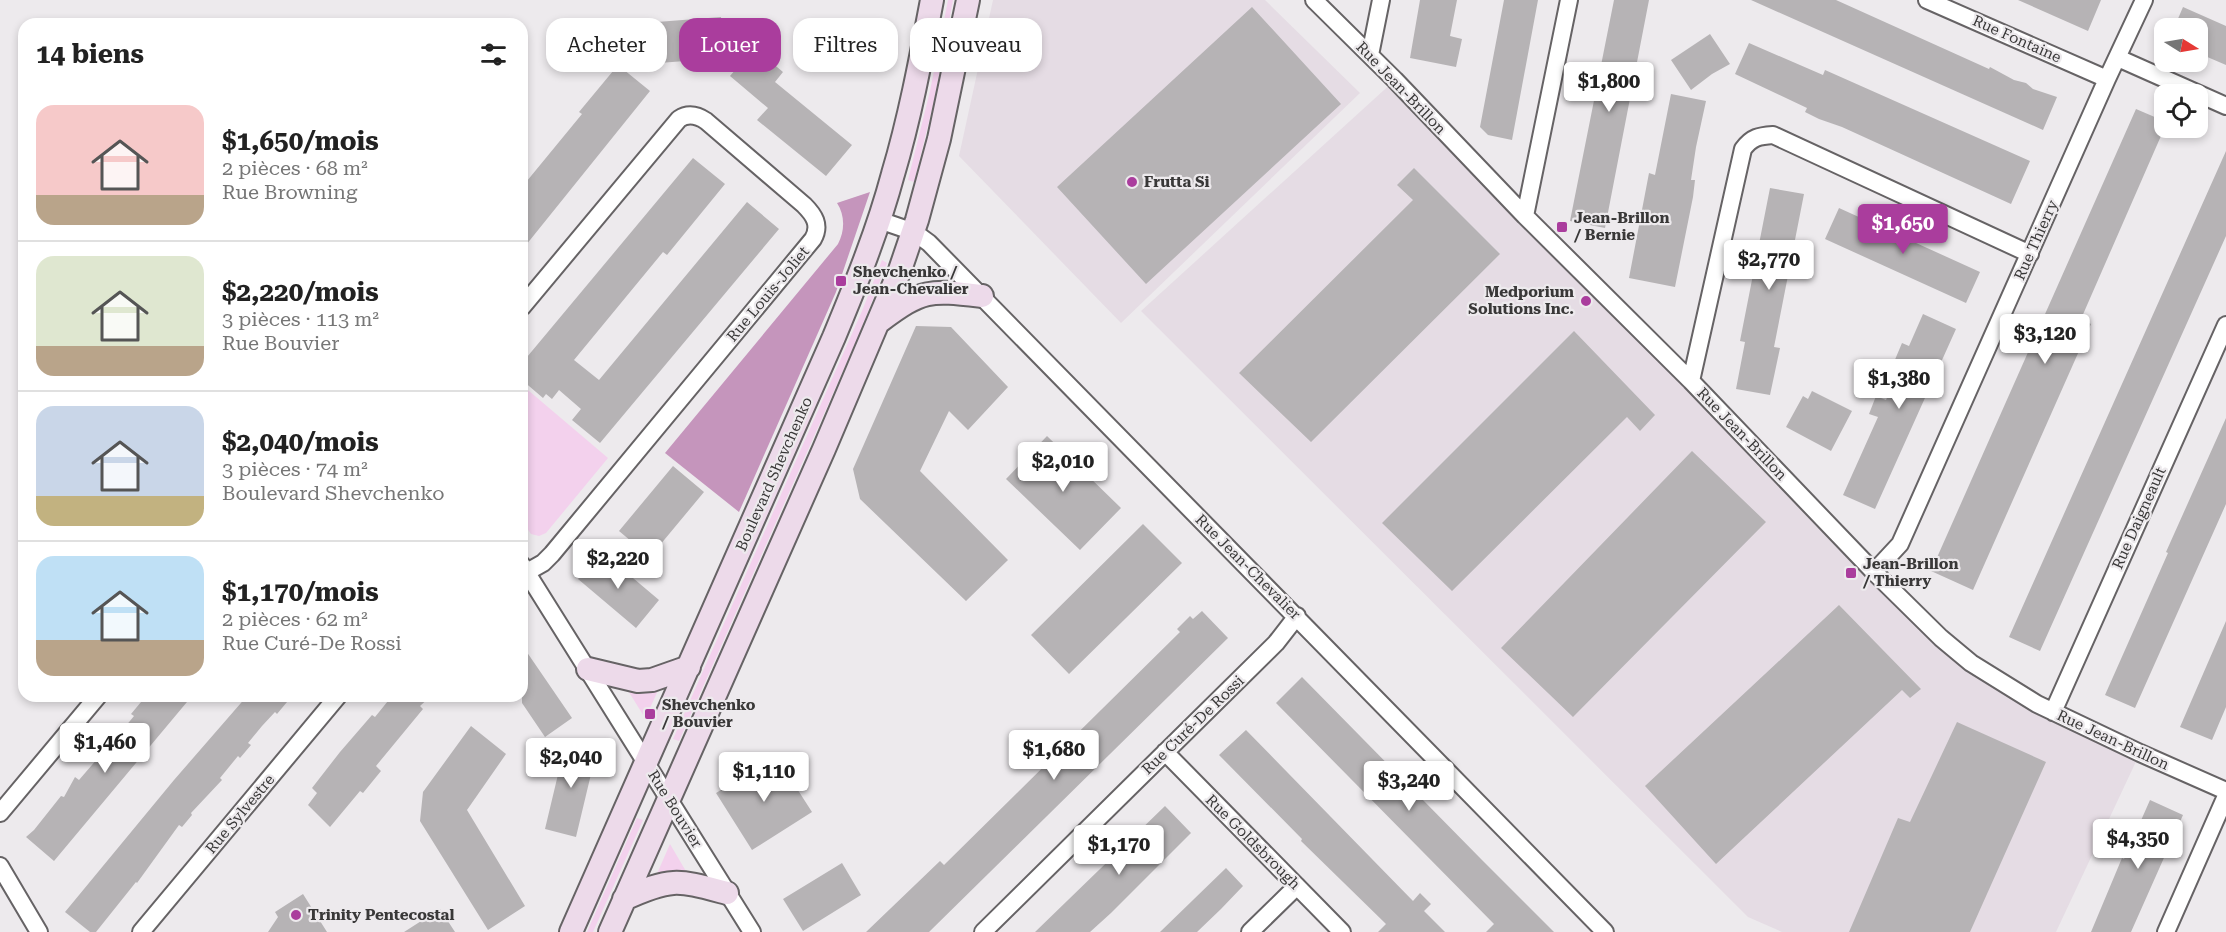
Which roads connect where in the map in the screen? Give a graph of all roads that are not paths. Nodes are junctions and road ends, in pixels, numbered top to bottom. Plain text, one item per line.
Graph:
1 (932, 0) edge
2 (968, 0) edge
3 (1314, 0) edge
4 (1381, 0) edge
5 (1569, 0) edge
6 (1927, 0) edge
7 (2144, 0) edge
8 (1370, 55) junction
9 (2118, 58) junction
10 (2107, 79) junction
11 (2226, 106) edge
12 (1525, 216) junction
13 (879, 220) junction
14 (914, 231) junction
15 (2030, 254) junction
16 (982, 296) junction
17 (528, 300) edge
18 (879, 322) junction
19 (2226, 325) edge
20 (1691, 381) junction
21 (528, 567) edge
22 (1874, 572) junction
23 (528, 574) edge
24 (1297, 616) junction
25 (689, 667) junction
26 (588, 669) junction
27 (93, 702) edge
28 (333, 702) edge
29 (2053, 712) junction
30 (1165, 752) junction
31 (646, 764) junction
32 (2226, 791) edge
33 (2226, 796) edge
34 (669, 799) junction
35 (0, 813) edge
36 (0, 866) edge
37 (1297, 886) junction
38 (727, 893) junction
39 (624, 900) junction
40 (39, 932) edge
41 (141, 932) edge
42 (571, 932) edge
43 (610, 932) edge
44 (752, 932) edge
45 (983, 932) edge
46 (1251, 932) edge
47 (1342, 932) edge
48 (1605, 932) edge
49 (2166, 932) edge

1 - 13 street, Boulevard Shevchenko
2 - 14 street
3 - 8 street, Rue Jean-Brillon
4 - 8 street
5 - 12 street
6 - 10 street, Rue Fontaine
7 - 9 street, Rue Thierry
8 - 12 street, Rue Jean-Brillon
9 - 10 street, Rue Thierry
9 - 11 street
10 - 15 street, Rue Thierry
12 - 20 street, Rue Jean-Brillon
13 - 14 street, Rue Jean-Chevalier
13 - 25 street, Boulevard Shevchenko
14 - 16 street, Rue Jean-Chevalier
14 - 18 street
15 - 20 street
15 - 22 street, Rue Thierry
16 - 18 street
16 - 24 street, Rue Jean-Chevalier
17 - 21 street, Rue Louis-Joliet
18 - 34 street
19 - 29 street, Rue Daigneault
20 - 22 street, Rue Jean-Brillon
22 - 29 street, Rue Jean-Brillon
23 - 26 street, Rue Bouvier
24 - 30 street, Rue Curé-De Rossi
24 - 48 street, Rue Jean-Chevalier
25 - 26 street
25 - 31 street, Boulevard Shevchenko
26 - 31 street, Rue Bouvier
27 - 35 street
28 - 41 street, Rue Sylvestre
29 - 32 street, Rue Jean-Brillon
30 - 37 street, Rue Goldsbrough
30 - 45 street, Rue Curé-De Rossi
31 - 34 street, Rue Bouvier
31 - 42 street, Boulevard Shevchenko
33 - 49 street
34 - 38 street, Rue Bouvier
34 - 39 street
36 - 40 street
37 - 46 street
37 - 47 street, Rue Goldsbrough
38 - 39 street
38 - 44 street, Rue Bouvier
39 - 43 street

